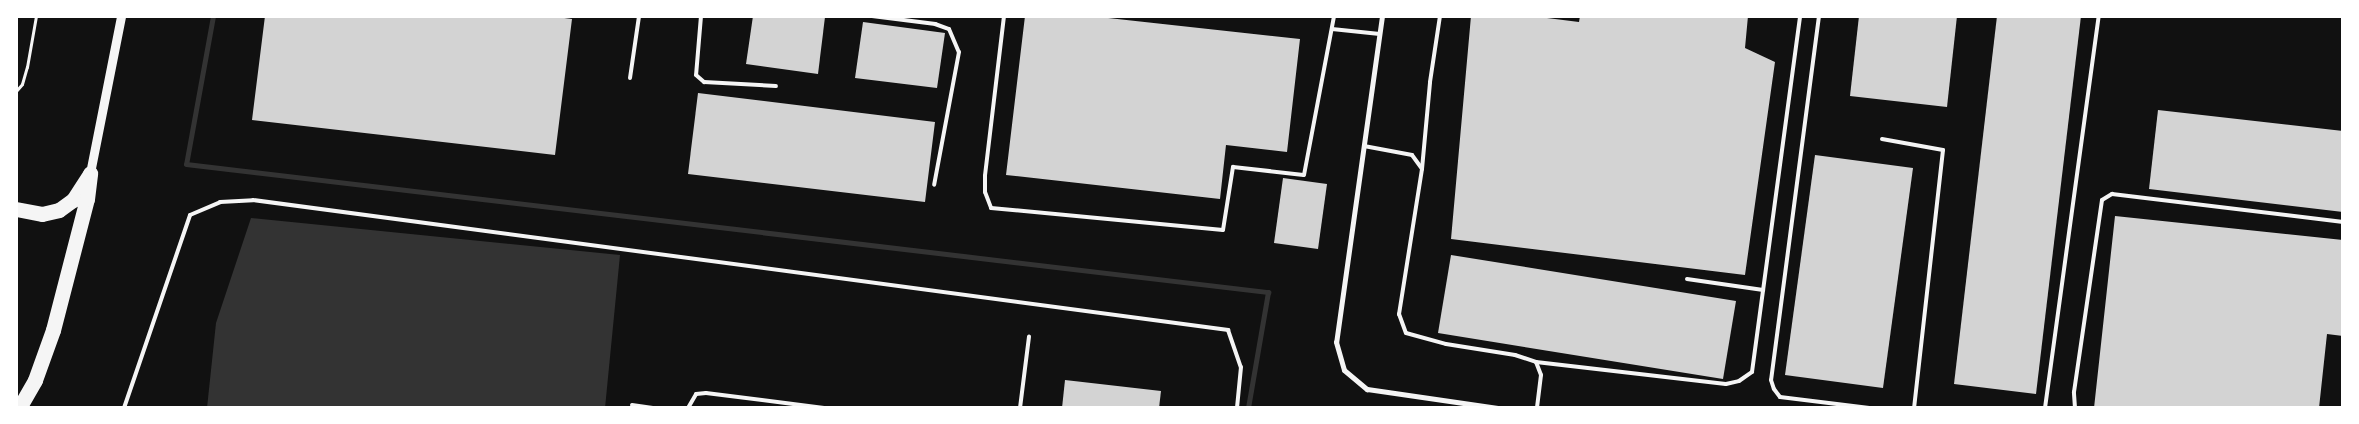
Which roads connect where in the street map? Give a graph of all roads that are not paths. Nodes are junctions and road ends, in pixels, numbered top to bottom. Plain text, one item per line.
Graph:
1 (121, 16) edge
2 (640, 16) edge
3 (701, 16) edge
4 (872, 16) edge
5 (1004, 16) edge
6 (1334, 16) edge
7 (1382, 16) edge
8 (1440, 16) edge
9 (1800, 16) edge
10 (1818, 16) edge
11 (2098, 16) edge
12 (1332, 29) junction
13 (1380, 34) junction
14 (630, 78) dead end
15 (776, 86) dead end
16 (1882, 139) dead end
17 (1364, 146) junction
18 (1422, 169) junction
19 (90, 173) junction
20 (934, 184) dead end
21 (16, 209) edge
22 (2343, 222) edge
23 (1687, 279) dead end
24 (1763, 290) junction
25 (1029, 337) dead end
26 (1536, 362) junction
27 (632, 405) dead end
28 (1490, 407) edge
29 (19, 408) edge
30 (124, 408) edge
31 (654, 408) edge
32 (688, 408) edge
33 (824, 408) edge
34 (1020, 408) edge
35 (1237, 408) edge
36 (1498, 408) edge
37 (1537, 408) edge
38 (1868, 408) edge
39 (1914, 408) edge
40 (2045, 408) edge
41 (2075, 408) edge

1 - 19 street
2 - 14 lane
3 - 15 lane
4 - 20 lane
5 - 12 lane
6 - 12 lane
7 - 13 street
8 - 18 lane
9 - 24 lane
10 - 38 lane
11 - 40 lane
12 - 13 lane
13 - 17 street
16 - 39 lane
17 - 18 lane
17 - 28 street
18 - 26 lane
19 - 21 highway
19 - 29 highway
22 - 41 lane
23 - 24 lane
24 - 26 lane
25 - 34 lane
26 - 37 lane
27 - 31 lane
28 - 36 street
30 - 35 lane
32 - 33 lane

